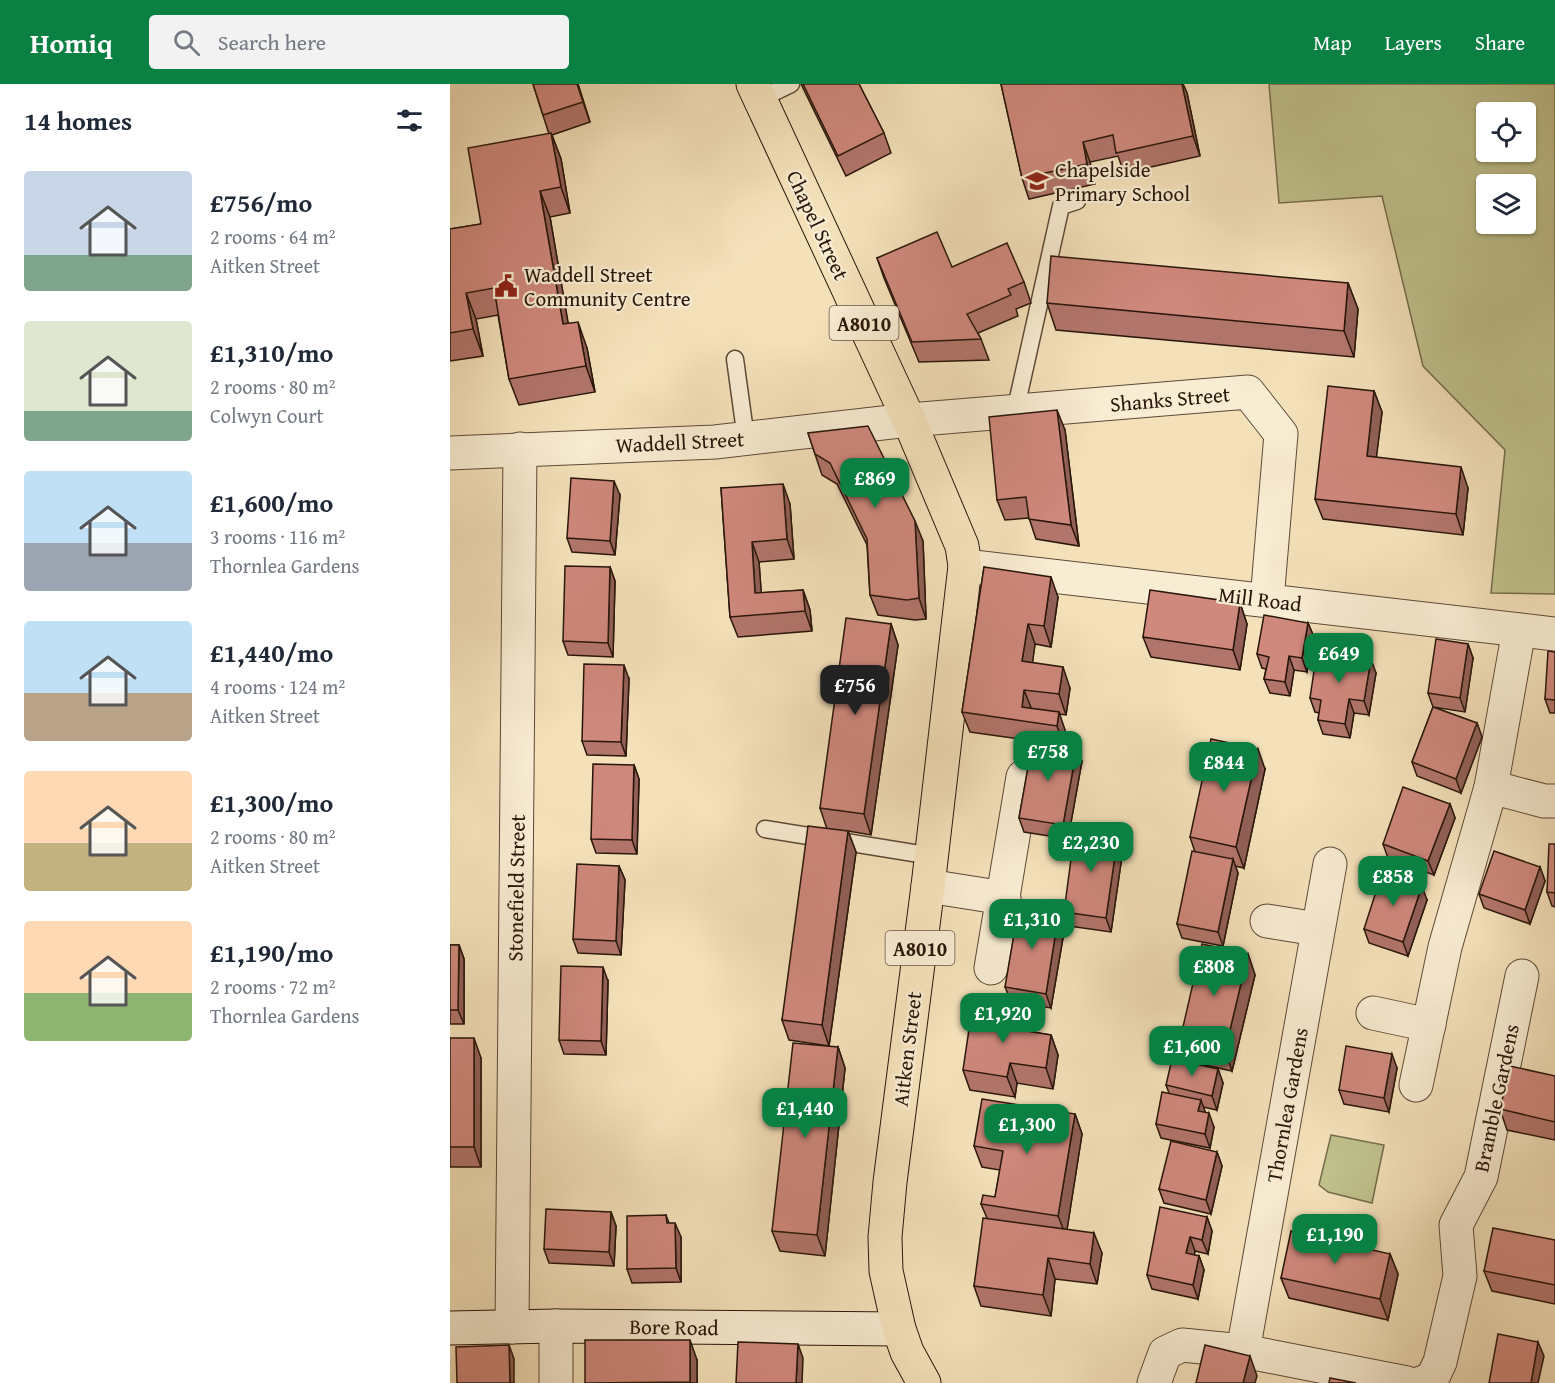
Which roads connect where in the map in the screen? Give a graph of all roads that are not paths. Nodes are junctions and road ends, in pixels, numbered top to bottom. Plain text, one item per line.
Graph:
1 (790, 84) edge
2 (756, 92) edge
3 (1077, 201) dead end
4 (735, 359) dead end
5 (1015, 412) junction
6 (909, 420) junction
7 (746, 439) junction
8 (520, 449) junction
9 (450, 453) edge
10 (965, 566) junction
11 (1267, 600) junction
12 (1519, 630) junction
13 (1555, 634) edge
14 (1023, 777) dead end
15 (1491, 787) junction
16 (1555, 801) edge
17 (765, 829) dead end
18 (1330, 864) dead end
19 (930, 871) junction
20 (1004, 898) junction
21 (1267, 921) dead end
22 (1317, 929) junction
23 (991, 968) dead end
24 (1522, 976) dead end
25 (1373, 1013) dead end
26 (1429, 1025) junction
27 (1416, 1085) dead end
28 (556, 1326) junction
29 (512, 1327) junction
30 (450, 1328) edge
31 (899, 1329) junction
32 (1243, 1351) junction
33 (556, 1383) edge
34 (924, 1383) edge
35 (1154, 1383) edge
36 (1407, 1383) edge
37 (1421, 1383) edge

1 - 2 lane
2 - 6 main road, Chapel Street / A8010
3 - 5 lane
4 - 7 lane
5 - 6 street, Shanks Street
5 - 11 street, Shanks Street
6 - 7 street, Waddell Street
6 - 10 main road, Chapel Street / A8010
7 - 8 street, Waddell Street
8 - 9 street, Waddell Street
8 - 29 street, Stonefield Street
10 - 11 street, Mill Road
10 - 19 main road, Aitken Street / A8010
11 - 12 street, Mill Road
12 - 13 street, Mill Road
12 - 15 street
14 - 20 street
15 - 16 street
15 - 26 street
17 - 19 lane
18 - 22 street, Thornlea Gardens
19 - 20 street
19 - 31 main road, Aitken Street / A8010
20 - 23 street
21 - 22 street
22 - 32 street, Thornlea Gardens
24 - 37 street, Bramble Gardens
25 - 26 street
26 - 27 street
28 - 29 street, Bore Road
28 - 31 street, Bore Road
28 - 33 street
29 - 30 street, Bore Road
31 - 34 main road, Aitken Street / A8010
32 - 35 street
32 - 36 street

